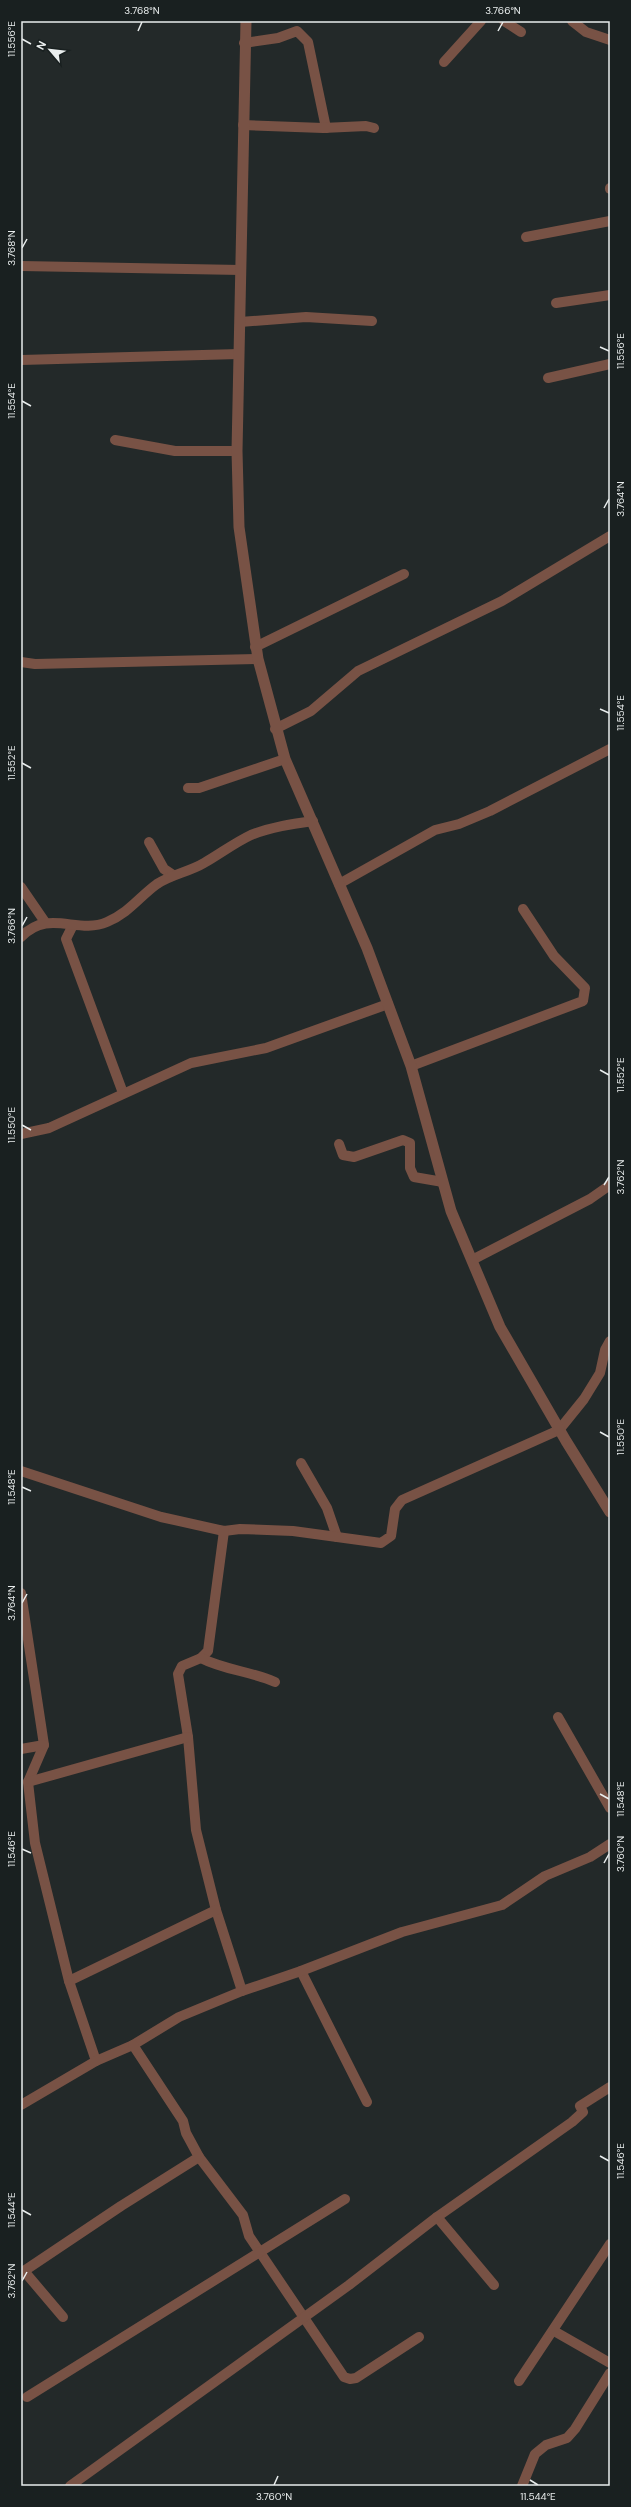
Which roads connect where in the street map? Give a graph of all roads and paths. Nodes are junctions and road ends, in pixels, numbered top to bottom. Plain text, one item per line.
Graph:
1 (246, 21) edge
2 (481, 21) edge
3 (504, 21) edge
4 (572, 21) edge
5 (521, 32) dead end
6 (610, 40) edge
7 (244, 43) junction
8 (444, 62) dead end
9 (243, 125) junction
10 (326, 128) junction
11 (374, 128) dead end
12 (610, 221) edge
13 (526, 237) dead end
14 (21, 266) edge
15 (241, 270) junction
16 (610, 295) edge
17 (556, 303) dead end
18 (372, 321) dead end
19 (240, 322) junction
20 (240, 354) junction
21 (21, 360) edge
22 (610, 364) edge
23 (548, 378) dead end
24 (115, 440) dead end
25 (237, 451) junction
26 (610, 536) edge
27 (404, 574) dead end
28 (255, 647) junction
29 (258, 659) junction
30 (21, 662) edge
31 (275, 729) junction
32 (610, 749) edge
33 (285, 759) junction
34 (188, 788) dead end
35 (313, 821) junction
36 (149, 842) dead end
37 (173, 876) junction
38 (339, 884) junction
39 (21, 887) edge
40 (523, 909) dead end
41 (45, 922) junction
42 (73, 925) junction
43 (21, 937) edge
44 (388, 1004) junction
45 (410, 1066) junction
46 (123, 1093) junction
47 (21, 1134) edge
48 (339, 1144) dead end
49 (443, 1182) junction
50 (610, 1185) edge
51 (472, 1260) junction
52 (610, 1341) edge
53 (559, 1430) junction
54 (301, 1463) dead end
55 (21, 1471) edge
56 (610, 1512) edge
57 (224, 1531) junction
58 (337, 1537) junction
59 (21, 1594) edge
60 (201, 1658) junction
61 (275, 1682) dead end
62 (558, 1717) dead end
63 (188, 1737) junction
64 (44, 1745) junction
65 (21, 1749) edge
66 (28, 1782) junction
67 (610, 1808) edge
68 (610, 1844) edge
69 (216, 1910) junction
70 (301, 1971) junction
71 (69, 1981) junction
72 (242, 1991) junction
73 (133, 2045) junction
74 (96, 2061) junction
75 (610, 2087) edge
76 (367, 2102) dead end
77 (21, 2105) edge
78 (199, 2157) junction
79 (345, 2199) dead end
80 (437, 2217) junction
81 (610, 2244) edge
82 (260, 2253) junction
83 (23, 2272) edge
84 (494, 2285) dead end
85 (304, 2316) junction
86 (63, 2317) dead end
87 (554, 2331) junction
88 (419, 2337) dead end
89 (610, 2363) edge
90 (610, 2373) edge
91 (518, 2381) dead end
92 (27, 2397) dead end
93 (70, 2486) edge
94 (522, 2486) edge

1 - 7 street
2 - 8 street
3 - 5 street
4 - 6 street
7 - 9 street
7 - 10 street
9 - 10 street
9 - 15 street
10 - 11 street
12 - 13 street
14 - 15 street
15 - 19 street
16 - 17 street
18 - 19 street
19 - 20 street
20 - 21 street
20 - 25 street
22 - 23 street
24 - 25 street
25 - 28 street
26 - 31 street
27 - 28 street
28 - 29 street
29 - 30 street
29 - 31 street
31 - 33 street
32 - 38 street
33 - 34 street
33 - 35 street
35 - 37 street
35 - 38 street
36 - 37 street
37 - 42 street
38 - 44 street
39 - 41 street
40 - 45 street
41 - 42 street
41 - 43 street
42 - 46 street
44 - 45 street
44 - 46 street
45 - 49 street
46 - 47 street
48 - 49 street
49 - 51 street
50 - 51 street
51 - 53 street
52 - 53 street
53 - 56 street
53 - 58 street
54 - 58 street
55 - 57 street
57 - 58 street
57 - 60 street
59 - 64 street
60 - 61 street
60 - 63 street
62 - 67 street
63 - 66 street
63 - 69 street
64 - 65 street
64 - 66 street
66 - 71 street
68 - 70 street
69 - 71 street
69 - 72 street
70 - 72 street
70 - 76 street
71 - 74 street
72 - 73 street
73 - 74 street
73 - 78 street
74 - 77 street
75 - 80 street
78 - 82 street
78 - 83 street
79 - 82 street
80 - 84 street
80 - 85 street
81 - 87 street
82 - 85 street
82 - 92 street
83 - 86 street
85 - 88 street
85 - 93 street
87 - 89 street
87 - 91 street
90 - 94 street

